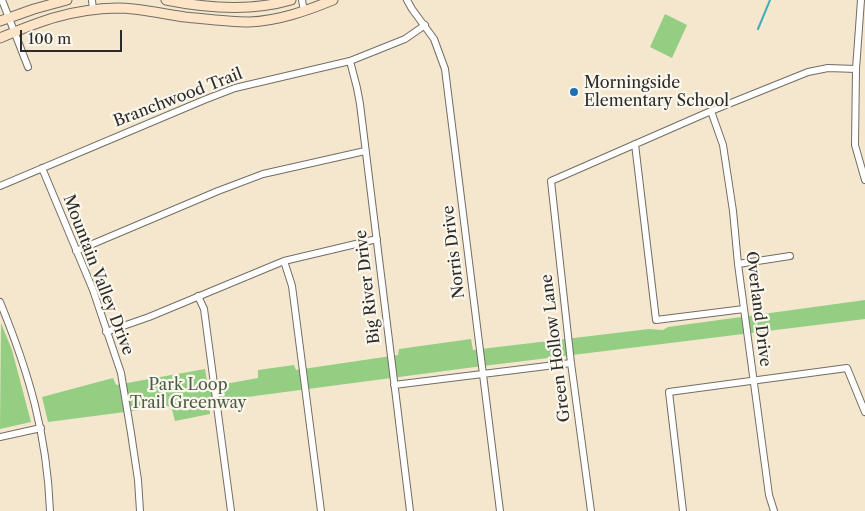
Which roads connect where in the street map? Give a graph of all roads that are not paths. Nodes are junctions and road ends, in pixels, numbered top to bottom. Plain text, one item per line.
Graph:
1 (2, 0) edge
2 (67, 0) edge
3 (92, 0) edge
4 (166, 0) edge
5 (291, 0) edge
6 (302, 0) edge
7 (333, 0) edge
8 (407, 0) edge
9 (861, 0) edge
10 (187, 2) edge
11 (93, 10) junction
12 (304, 11) junction
13 (183, 16) junction
14 (4, 20) edge
15 (425, 25) junction
16 (14, 32) junction
17 (0, 38) edge
18 (350, 60) junction
19 (28, 67) dead end
20 (856, 69) junction
21 (711, 111) junction
22 (635, 144) junction
23 (365, 151) junction
24 (42, 168) junction
25 (865, 180) edge
26 (0, 186) edge
27 (376, 239) junction
28 (76, 251) junction
29 (790, 256) dead end
30 (284, 260) junction
31 (738, 264) junction
32 (198, 296) junction
33 (0, 302) edge
34 (744, 309) junction
35 (2, 314) edge
36 (106, 332) junction
37 (571, 362) junction
38 (483, 374) junction
39 (754, 380) junction
40 (394, 385) junction
41 (865, 412) edge
42 (42, 428) junction
43 (0, 437) edge
44 (50, 511) edge
45 (140, 511) edge
46 (232, 511) edge
47 (321, 511) edge
48 (410, 511) edge
49 (500, 511) edge
50 (591, 511) edge
51 (683, 511) edge
52 (774, 511) edge

1 - 14 street
2 - 14 main road
3 - 11 street
4 - 10 main road
5 - 10 main road
6 - 12 street
7 - 12 main road
8 - 15 street, Norris Drive
9 - 20 street
10 - 13 street
11 - 13 main road
11 - 16 main road
12 - 13 main road
14 - 16 street
15 - 18 street, Branchwood Trail
15 - 38 street, Norris Drive
16 - 17 main road
16 - 19 street
18 - 23 street, Big River Drive
18 - 24 street, Branchwood Trail
20 - 21 street
20 - 25 street
21 - 22 street
21 - 31 street, Overland Drive
22 - 34 street
22 - 37 street, Green Hollow Lane
23 - 27 street, Big River Drive
23 - 28 street
24 - 26 street, Branchwood Trail
24 - 28 street, Mountain Valley Drive
27 - 30 street
27 - 40 street, Big River Drive
28 - 36 street, Mountain Valley Drive
29 - 31 street
30 - 32 street
30 - 47 street
31 - 34 street, Overland Drive
32 - 36 street
32 - 46 street
33 - 35 street
34 - 39 street, Overland Drive
35 - 42 street
36 - 45 street, Mountain Valley Drive
37 - 38 street
37 - 50 street, Green Hollow Lane
38 - 40 street
38 - 49 street, Norris Drive
39 - 41 street
39 - 51 street
39 - 52 street, Overland Drive
40 - 48 street, Big River Drive
42 - 43 street
42 - 44 street

